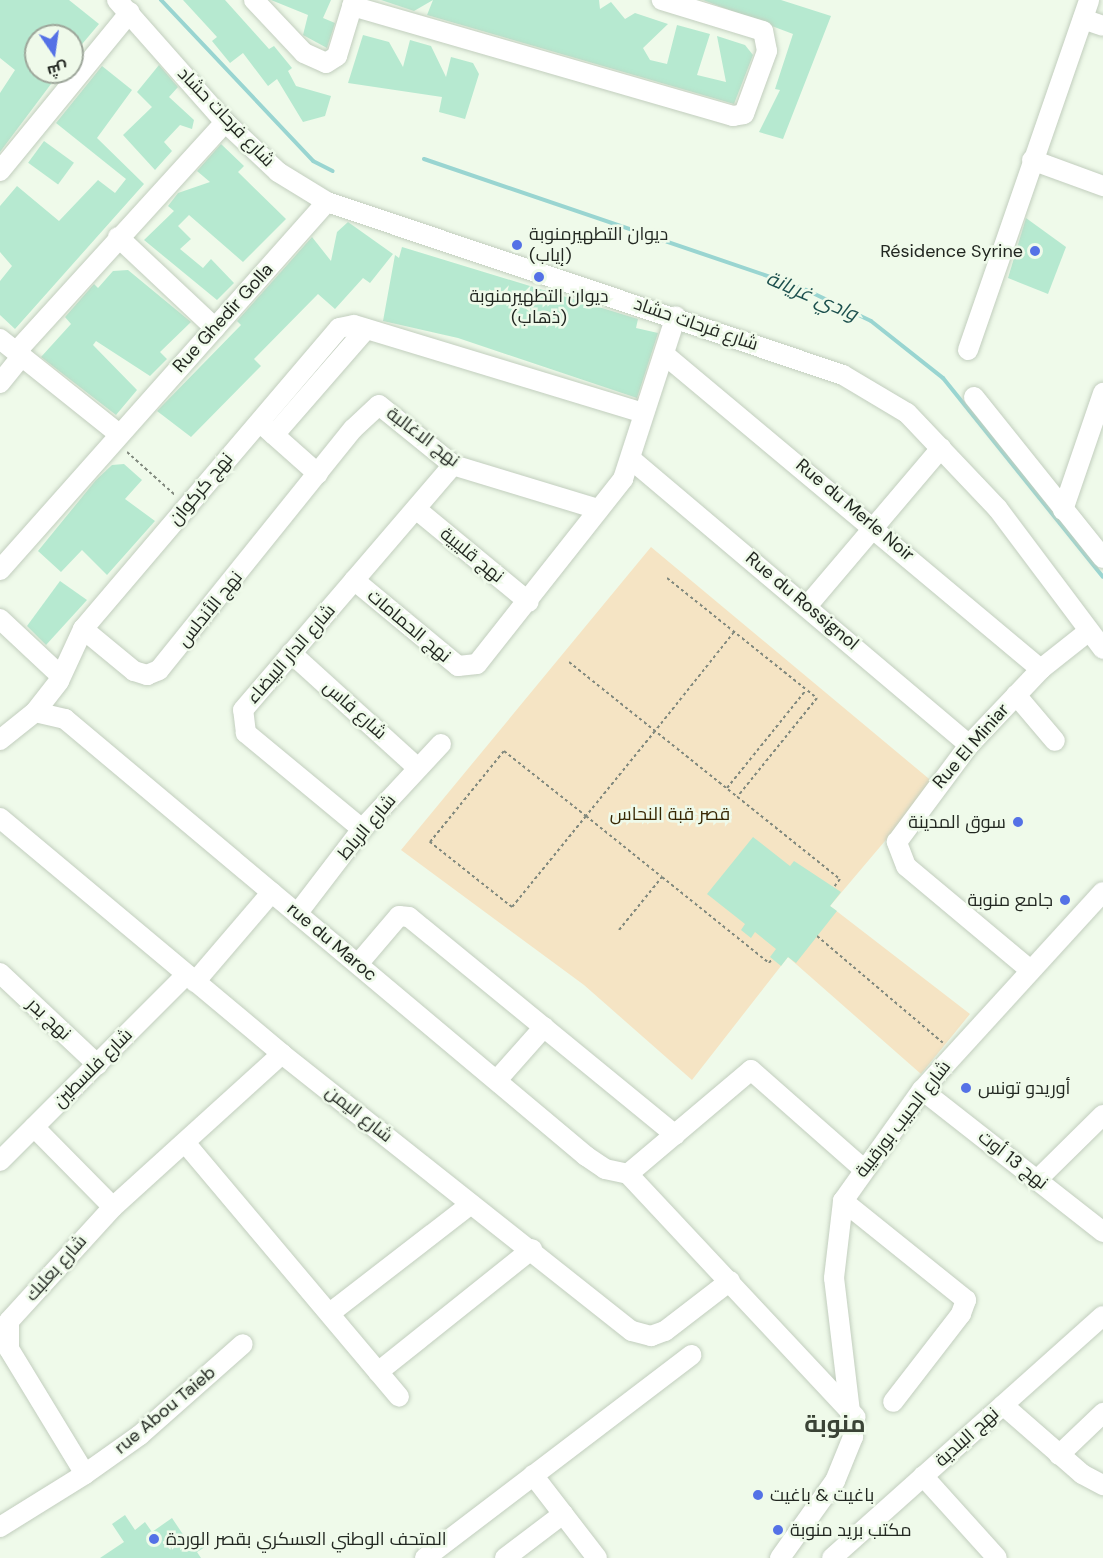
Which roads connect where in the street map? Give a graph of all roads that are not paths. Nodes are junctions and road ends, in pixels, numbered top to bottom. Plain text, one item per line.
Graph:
1 (254, 0) edge
2 (662, 0) edge
3 (1089, 0) edge
4 (353, 3) edge
5 (123, 6) edge
6 (1083, 19) junction
7 (1103, 26) edge
8 (225, 122) junction
9 (1032, 160) junction
10 (0, 171) edge
11 (1103, 186) edge
12 (327, 202) junction
13 (118, 237) junction
14 (676, 316) junction
15 (215, 328) junction
16 (366, 329) junction
17 (0, 339) edge
18 (968, 350) dead end
19 (19, 354) junction
20 (665, 355) junction
21 (0, 383) edge
22 (1103, 393) edge
23 (974, 397) dead end
24 (643, 413) junction
25 (259, 421) junction
26 (1103, 425) edge
27 (274, 435) junction
28 (117, 437) junction
29 (941, 448) junction
30 (632, 460) junction
31 (453, 465) junction
32 (318, 474) junction
33 (416, 509) junction
34 (598, 509) junction
35 (1067, 514) junction
36 (874, 525) junction
37 (1103, 558) edge
38 (0, 570) edge
39 (354, 580) junction
40 (529, 602) junction
41 (808, 606) junction
42 (0, 619) edge
43 (83, 629) junction
44 (1089, 631) junction
45 (1103, 649) edge
46 (291, 653) junction
47 (1041, 669) junction
48 (60, 678) junction
49 (1016, 695) junction
50 (35, 712) junction
51 (64, 719) junction
52 (3, 732) edge
53 (1055, 741) dead end
54 (441, 744) dead end
55 (969, 745) junction
56 (418, 768) junction
57 (0, 818) edge
58 (362, 829) junction
59 (272, 892) junction
60 (1103, 892) edge
61 (297, 914) junction
62 (358, 964) junction
63 (1029, 969) junction
64 (0, 973) edge
65 (191, 978) junction
66 (544, 1027) junction
67 (282, 1054) junction
68 (98, 1065) junction
69 (497, 1080) junction
70 (922, 1090) junction
71 (1103, 1114) edge
72 (34, 1127) junction
73 (675, 1135) junction
74 (187, 1145) junction
75 (0, 1161) edge
76 (862, 1168) junction
77 (628, 1174) junction
78 (1038, 1179) junction
79 (843, 1201) junction
80 (471, 1204) junction
81 (113, 1207) junction
82 (1103, 1232) edge
83 (532, 1250) junction
84 (730, 1281) junction
85 (330, 1313) junction
86 (1103, 1316) edge
87 (243, 1344) dead end
88 (691, 1354) dead end
89 (378, 1372) junction
90 (399, 1397) dead end
91 (893, 1402) dead end
92 (1003, 1406) junction
93 (1103, 1413) edge
94 (855, 1417) junction
95 (1059, 1455) junction
96 (85, 1474) junction
97 (533, 1475) junction
98 (923, 1476) junction
99 (1103, 1485) edge
100 (563, 1514) junction
101 (0, 1527) edge
102 (995, 1557) edge
103 (425, 1558) edge
104 (505, 1558) edge
105 (597, 1558) edge
106 (780, 1558) edge
107 (832, 1558) edge

1 - 4 street
2 - 4 street
3 - 6 street
5 - 8 street, شارع فرحات حشاد
5 - 10 street
6 - 7 street
6 - 9 street
8 - 12 street, شارع فرحات حشاد
8 - 13 street
9 - 11 street
9 - 18 street
12 - 14 street, شارع فرحات حشاد
12 - 15 street, Rue Ghedir Golla
13 - 15 street
13 - 19 street
14 - 20 street
14 - 29 street, شارع فرحات حشاد
15 - 28 street, Rue Ghedir Golla
16 - 24 street, نهج كركوان
16 - 25 street, نهج كركوان
16 - 27 street
17 - 19 street
19 - 21 street
19 - 28 street
20 - 24 street
20 - 36 street, Rue du Merle Noir
22 - 35 street
23 - 35 street
24 - 30 street
25 - 27 street
25 - 43 street, نهج كركوان
26 - 35 street
27 - 32 street
28 - 38 street, Rue Ghedir Golla
29 - 36 street
29 - 44 street, شارع فرحات حشاد
30 - 34 street
30 - 41 street, Rue du Rossignol
31 - 32 street, نهج الاغالبة
31 - 33 street, شارع الدار البيضاء
31 - 34 street, نهج الاغالبة
32 - 43 street, نهج الأندلس
33 - 39 street, شارع الدار البيضاء
33 - 40 street, نهج قليبية
34 - 40 street
35 - 37 street
36 - 41 street
36 - 47 street, Rue du Merle Noir
39 - 40 street, نهج الحمامات
39 - 46 street, شارع الدار البيضاء
41 - 55 street, Rue du Rossignol
42 - 48 street
43 - 48 street, نهج كركوان
44 - 45 street, شارع فرحات حشاد
44 - 47 street, Rue El Miniar
46 - 56 street, شارع فاس
46 - 58 street, شارع الدار البيضاء
47 - 49 street, Rue El Miniar
48 - 50 street
48 - 51 street
49 - 53 street
49 - 55 street, Rue El Miniar
50 - 51 street, rue du Maroc
50 - 52 street
51 - 59 street, rue du Maroc
54 - 56 street, شارع الرباط
55 - 63 street, Rue El Miniar
56 - 58 street, شارع الرباط
57 - 65 street, شارع اليمن
58 - 61 street, شارع الرباط
59 - 61 street, rue du Maroc
59 - 65 street, شارع فلسطين
60 - 63 street, شارع الحبيب بورقيبة
61 - 62 street, rue du Maroc
62 - 66 street
62 - 69 street, rue du Maroc
63 - 70 street, شارع الحبيب بورقيبة
64 - 68 street, نهج بدر
65 - 67 street, شارع اليمن
65 - 68 street, شارع فلسطين
66 - 69 street
66 - 73 street
67 - 74 street, شارع بعلبك
67 - 80 street, شارع اليمن
68 - 72 street, شارع فلسطين
69 - 77 street, rue du Maroc
70 - 76 street, شارع الحبيب بورقيبة
70 - 78 street, نهج 13 أوت
71 - 78 street
72 - 75 street, شارع فلسطين
72 - 81 street
73 - 76 street
73 - 77 street
74 - 81 street, شارع بعلبك
74 - 85 street
76 - 79 street, شارع الحبيب بورقيبة
77 - 84 street
78 - 82 street, نهج 13 أوت
79 - 91 street
79 - 94 street, شارع الحبيب بورقيبة
80 - 83 street, شارع اليمن
80 - 85 street
81 - 96 street, شارع بعلبك
83 - 84 street, شارع اليمن
83 - 89 street
84 - 94 street
85 - 89 street
86 - 92 street, نهج البلدية
87 - 96 street, rue Abou Taieb
88 - 97 street
89 - 90 street
92 - 95 street
92 - 98 street, نهج البلدية
93 - 95 street
94 - 106 street, شارع الحبيب بورقيبة
95 - 99 street
96 - 101 street
97 - 100 street
97 - 103 street
98 - 102 street
98 - 107 street, نهج البلدية
100 - 104 street
100 - 105 street

